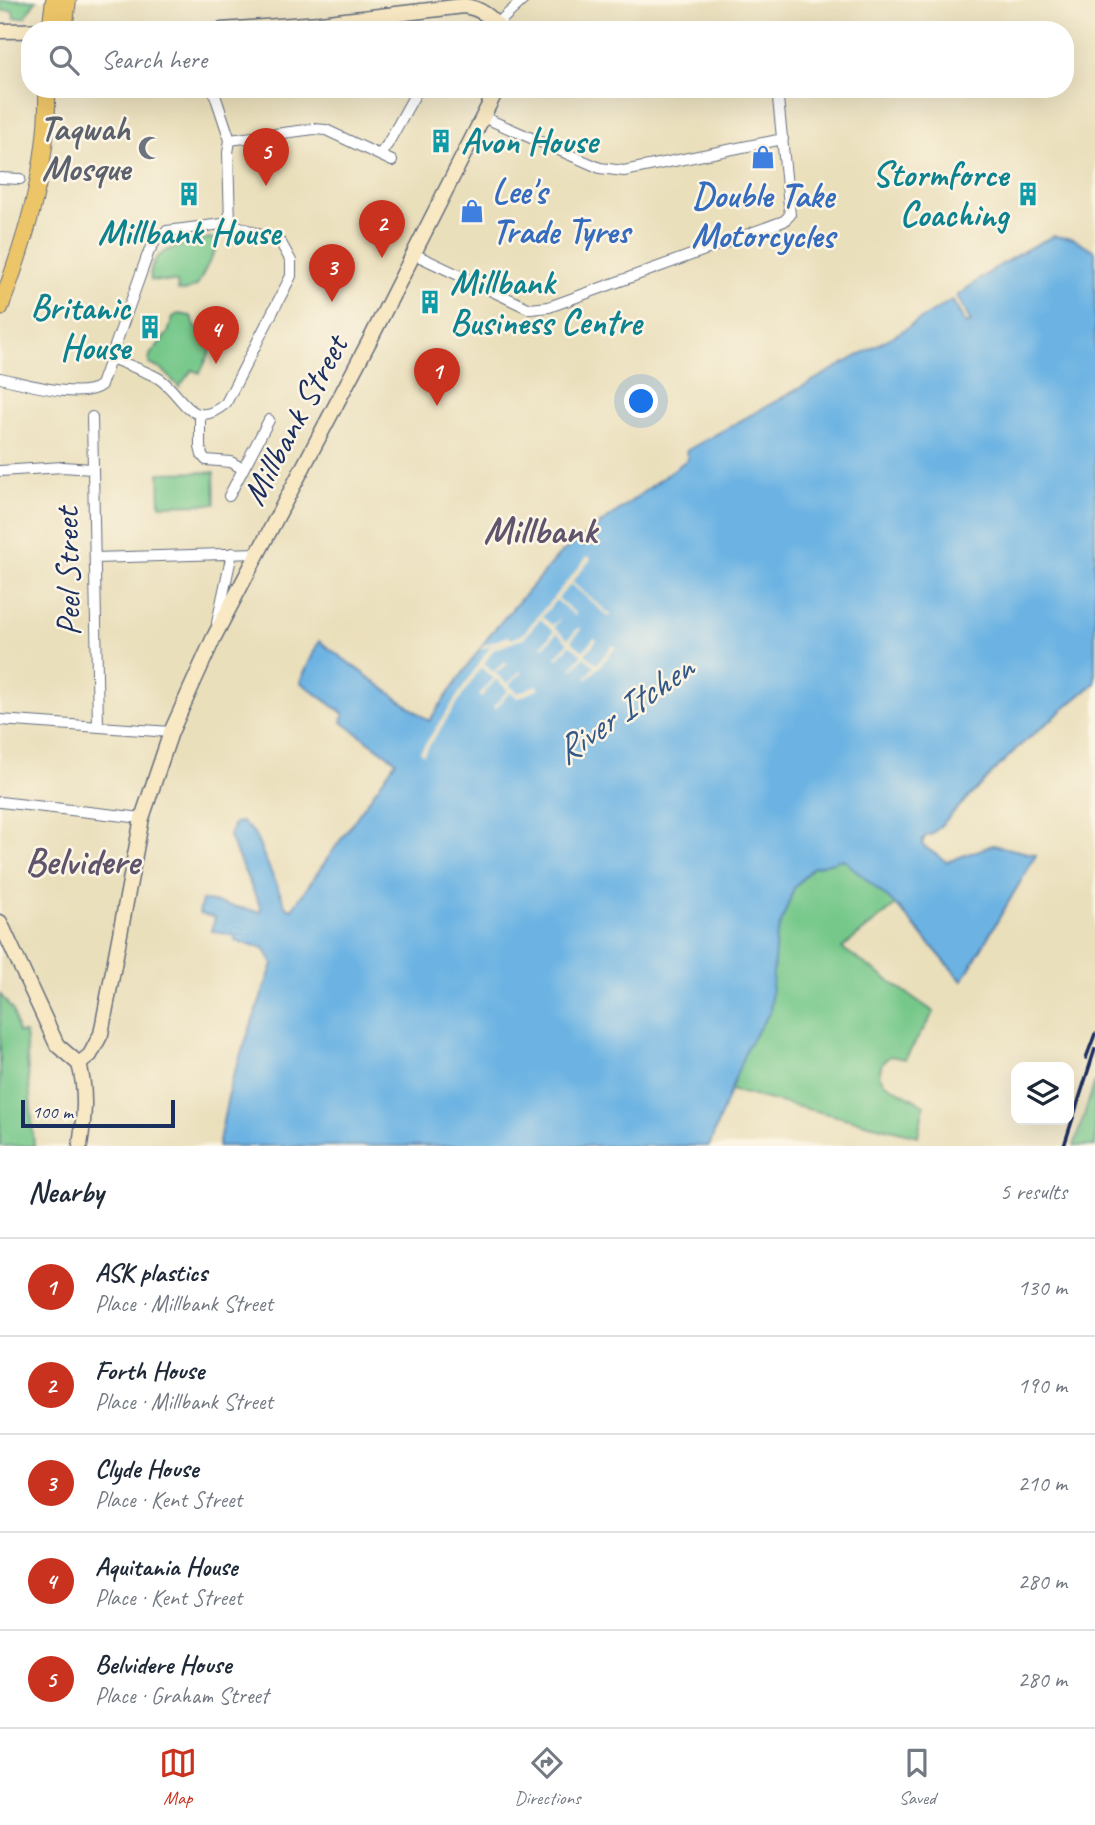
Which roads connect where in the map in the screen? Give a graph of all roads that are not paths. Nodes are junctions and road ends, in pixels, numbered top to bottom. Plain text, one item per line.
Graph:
1 (54, 0) edge
2 (68, 0) edge
3 (523, 0) edge
4 (56, 21) edge
5 (60, 21) edge
6 (337, 21) edge
7 (491, 21) edge
8 (504, 21) edge
9 (21, 30) edge
10 (0, 31) edge
11 (47, 98) edge
12 (215, 98) edge
13 (413, 98) edge
14 (492, 98) edge
15 (778, 98) edge
16 (483, 117) junction
17 (783, 139) junction
18 (230, 140) junction
19 (380, 154) junction
20 (392, 161) dead end
21 (0, 178) edge
22 (20, 178) dead end
23 (230, 223) junction
24 (414, 254) junction
25 (0, 308) edge
26 (111, 358) junction
27 (0, 378) edge
28 (200, 415) junction
29 (92, 417) dead end
30 (269, 420) dead end
31 (243, 469) junction
32 (92, 470) junction
33 (0, 471) edge
34 (229, 496) dead end
35 (232, 553) junction
36 (257, 553) junction
37 (95, 558) junction
38 (214, 637) junction
39 (0, 720) edge
40 (98, 726) junction
41 (171, 732) junction
42 (0, 802) edge
43 (142, 818) junction
44 (0, 922) edge
45 (79, 1064) junction
46 (80, 1146) edge

1 - 4 main road
2 - 5 main road
3 - 8 street
6 - 7 street
9 - 10 street
11 - 25 main road
12 - 18 street
13 - 19 street
14 - 16 street, Millbank Street
15 - 17 street
16 - 17 street
16 - 24 street, Millbank Street
17 - 24 street
18 - 19 street
18 - 23 street
19 - 20 street
21 - 22 street
23 - 26 street
23 - 28 street
24 - 36 street, Millbank Street
26 - 27 street
26 - 28 street
28 - 31 street
29 - 32 street, Peel Street
30 - 31 street
31 - 34 street
32 - 33 street
32 - 37 street, Peel Street
35 - 36 street
35 - 37 street
35 - 38 street
36 - 38 street, Millbank Street
37 - 40 street, Peel Street
38 - 41 street, Millbank Street
39 - 40 street
40 - 41 street
41 - 43 street, Millbank Street
42 - 43 street
43 - 45 street, Millbank Street
44 - 45 street
45 - 46 street

